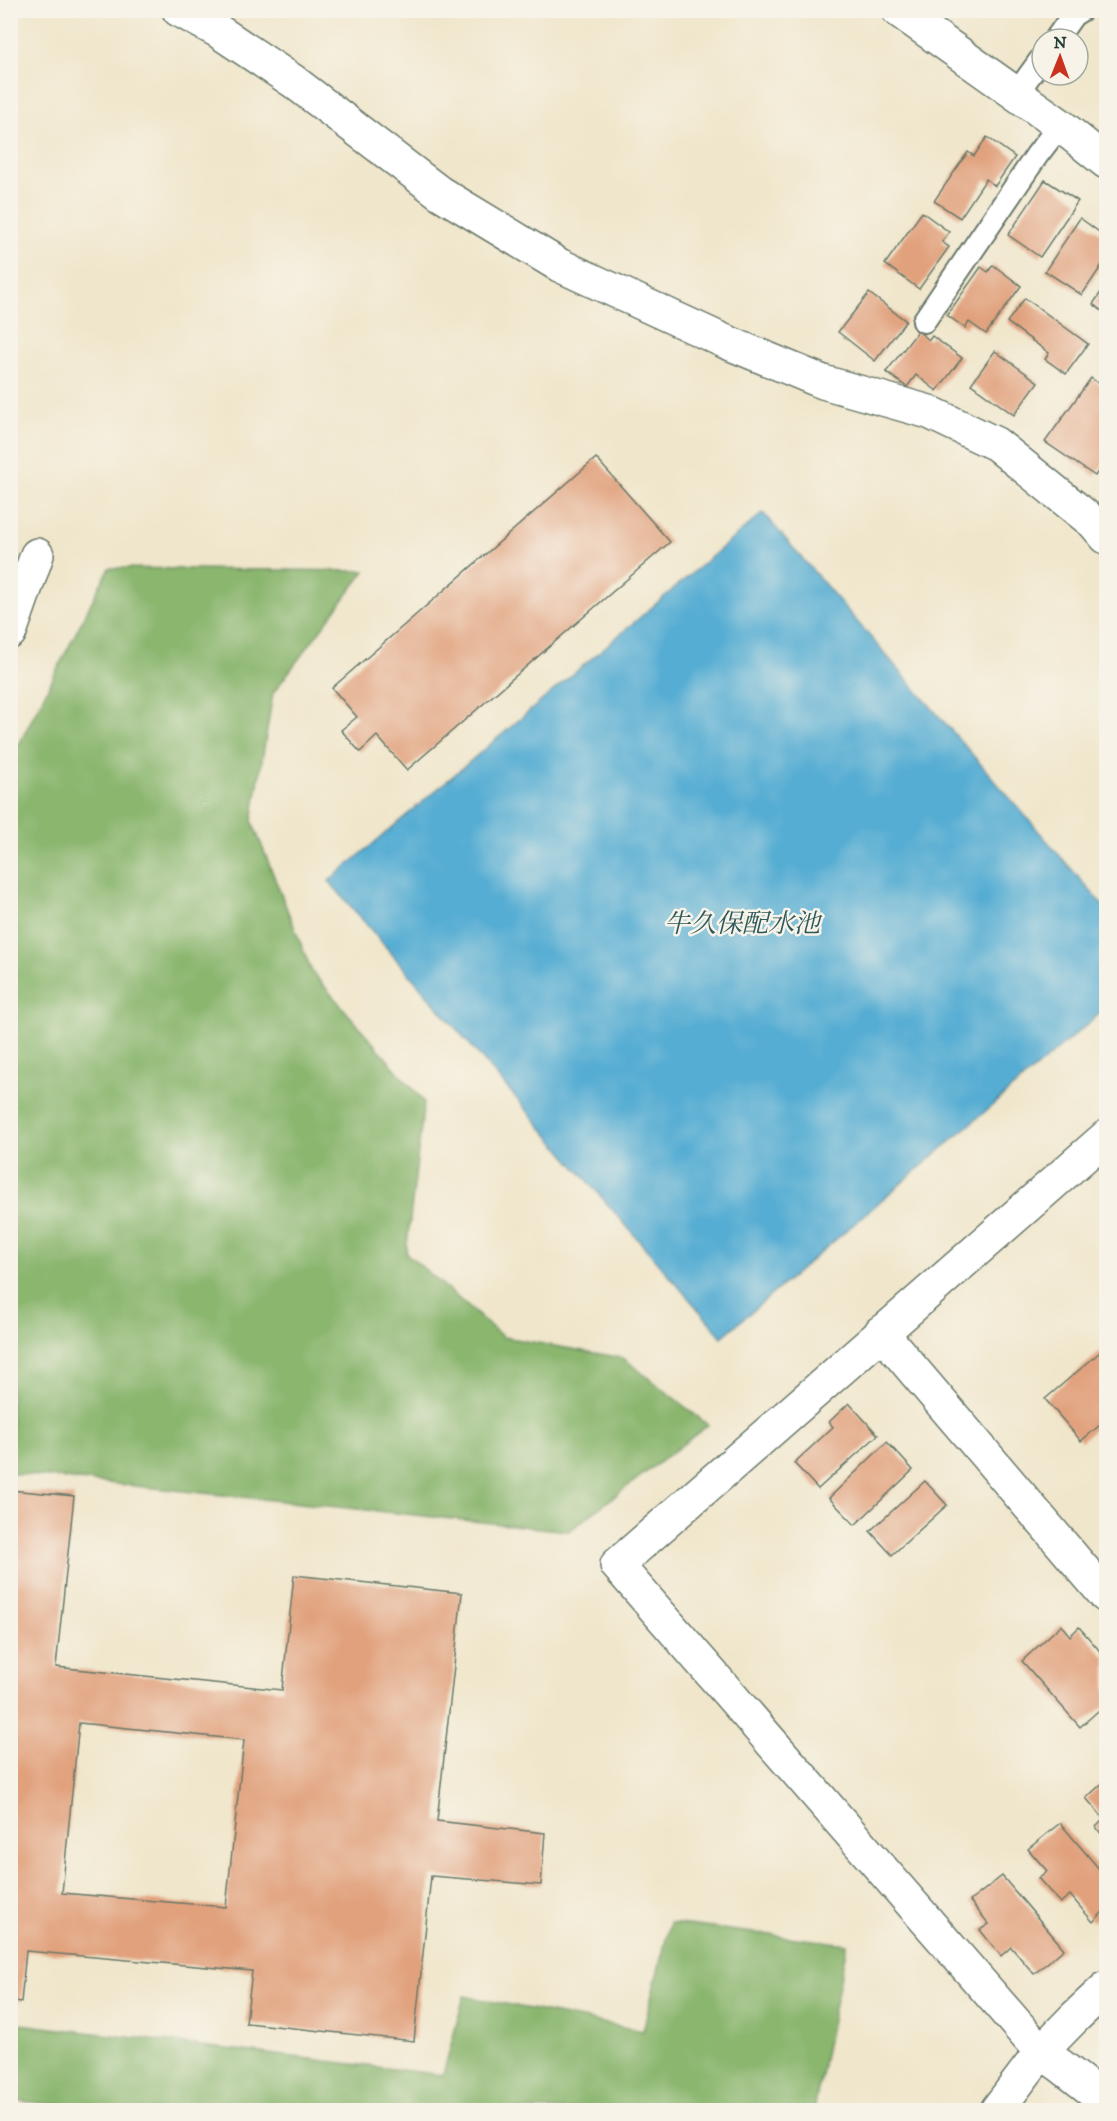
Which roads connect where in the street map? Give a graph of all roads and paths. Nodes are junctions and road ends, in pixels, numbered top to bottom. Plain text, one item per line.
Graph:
1 (179, 10) edge
2 (898, 10) edge
3 (1081, 10) edge
4 (1064, 27) edge
5 (1030, 75) edge
6 (1016, 94) junction
7 (1060, 125) junction
8 (1107, 162) edge
9 (924, 321) dead end
10 (1102, 521) edge
11 (37, 555) dead end
12 (10, 632) edge
13 (1107, 1137) edge
14 (881, 1332) junction
15 (1107, 1596) edge
16 (1107, 1988) edge
17 (1041, 2052) junction
18 (1107, 2102) edge
19 (997, 2110) edge

1 - 10 street
2 - 6 street
3 - 4 lane
5 - 6 lane
6 - 7 street
7 - 8 street
7 - 9 lane
11 - 12 street
13 - 14 street
14 - 15 street
14 - 17 street
16 - 17 street
17 - 18 street
17 - 19 street

